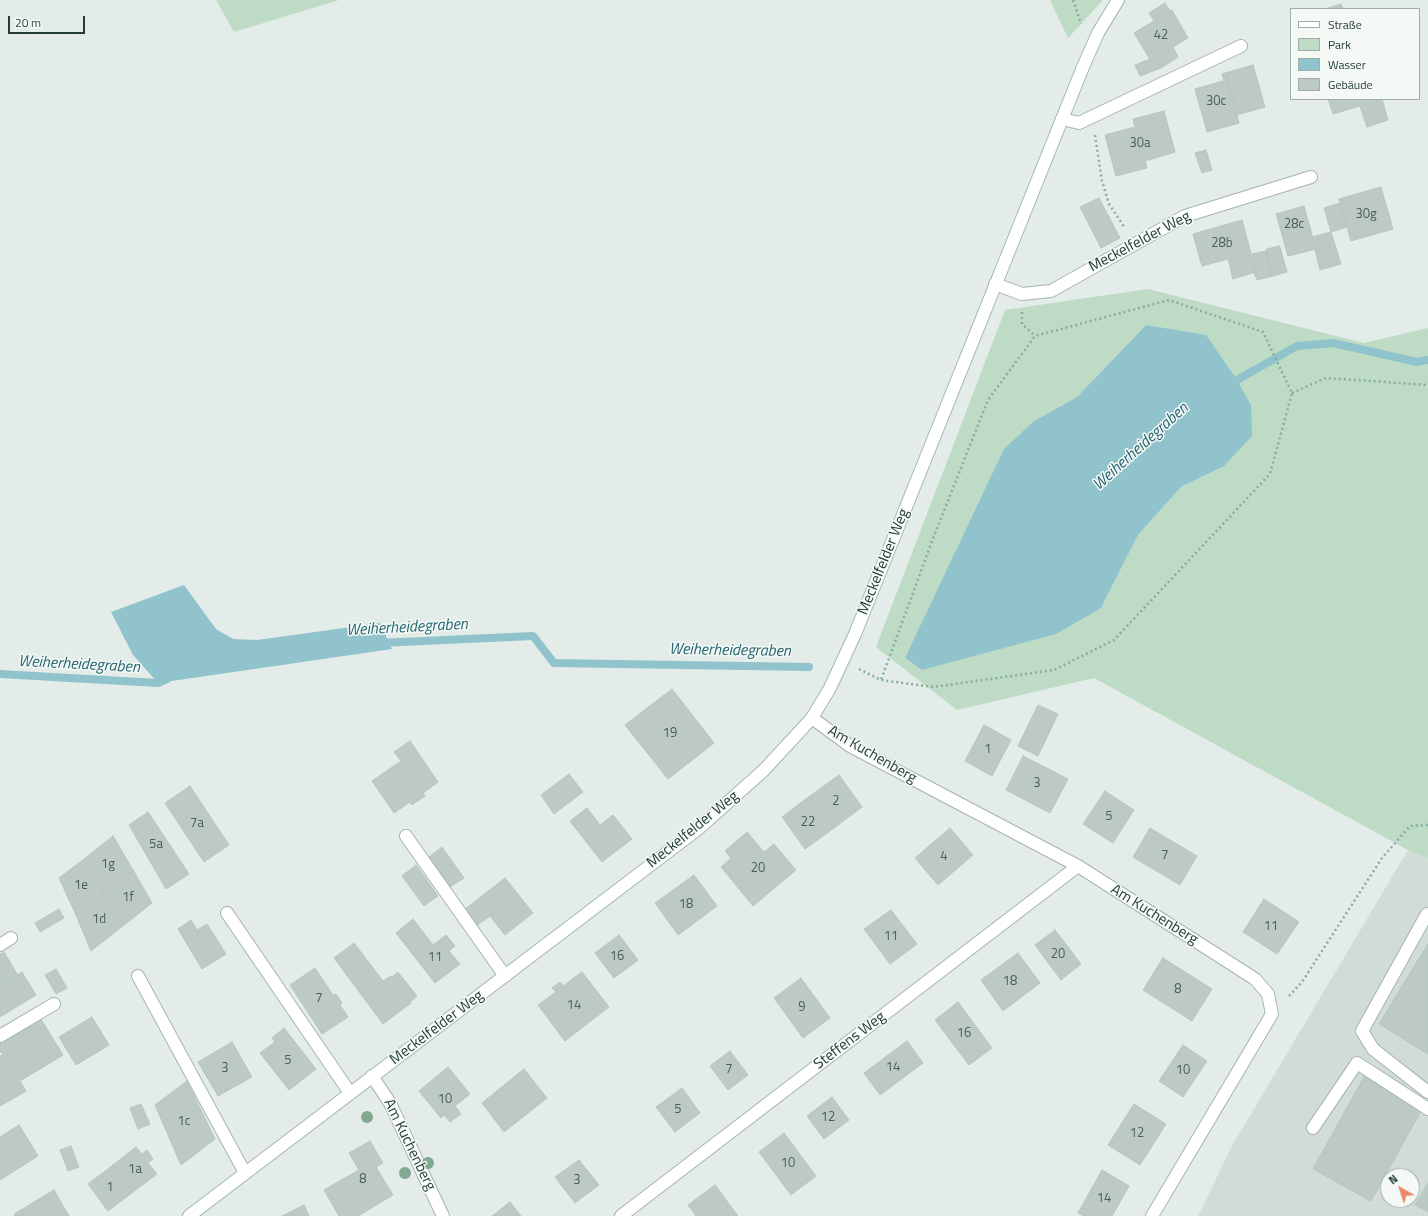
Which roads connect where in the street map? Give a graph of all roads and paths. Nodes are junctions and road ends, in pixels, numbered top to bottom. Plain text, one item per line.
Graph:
1 (1118, 0) edge
2 (1240, 46) dead end
3 (1093, 117) junction
4 (1062, 119) junction
5 (1311, 177) dead end
6 (1134, 244) junction
7 (995, 284) junction
8 (1022, 294) junction
9 (1036, 336) junction
10 (1428, 385) edge
11 (1292, 393) junction
12 (843, 662) junction
13 (882, 680) junction
14 (812, 718) junction
15 (1428, 825) edge
16 (406, 836) dead end
17 (1078, 866) junction
18 (227, 913) dead end
19 (1426, 914) dead end
20 (11, 938) dead end
21 (0, 945) edge
22 (138, 976) dead end
23 (505, 976) junction
24 (54, 1004) dead end
25 (1272, 1014) junction
26 (0, 1036) edge
27 (372, 1076) junction
28 (1428, 1092) edge
29 (350, 1093) junction
30 (1428, 1108) edge
31 (1313, 1128) dead end
32 (245, 1173) junction
33 (189, 1216) edge
34 (443, 1216) edge
35 (621, 1216) edge
36 (1152, 1216) edge

1 - 4 street, Meckelfelder Weg
2 - 3 street
3 - 4 street
3 - 6 path
4 - 7 street, Meckelfelder Weg
5 - 6 street, Meckelfelder Weg
6 - 8 street, Meckelfelder Weg
7 - 8 street, Meckelfelder Weg
7 - 12 street, Meckelfelder Weg
8 - 9 path
9 - 11 path
9 - 13 path
10 - 11 path
11 - 13 path
12 - 13 path
12 - 14 street, Meckelfelder Weg
14 - 17 street, Am Kuchenberg
14 - 23 street, Meckelfelder Weg
15 - 25 path
16 - 23 street
17 - 25 street, Am Kuchenberg
17 - 35 street, Steffens Weg
18 - 29 street
19 - 28 street
20 - 21 street
22 - 32 street
23 - 27 street, Meckelfelder Weg
24 - 26 street
25 - 36 street
27 - 29 street, Meckelfelder Weg
27 - 34 street, Am Kuchenberg
29 - 32 street, Meckelfelder Weg
30 - 31 street
32 - 33 street, Meckelfelder Weg

